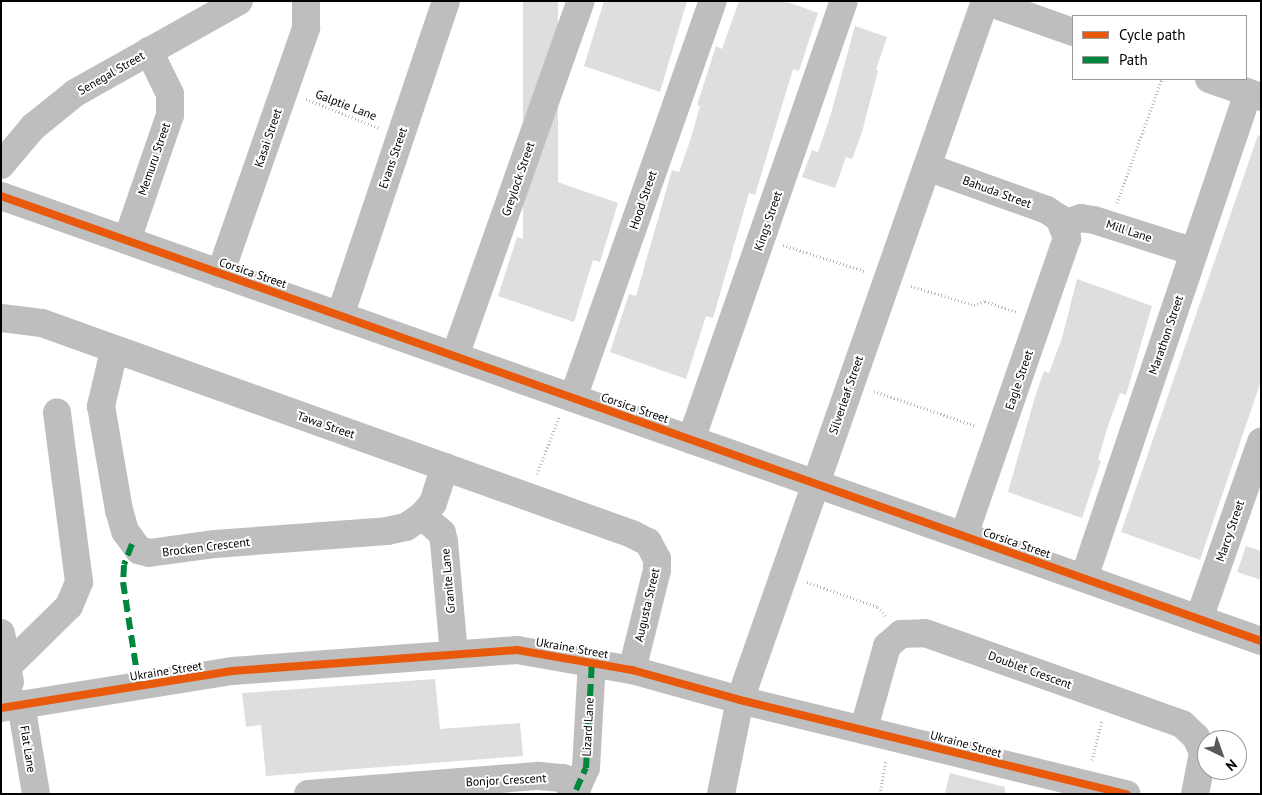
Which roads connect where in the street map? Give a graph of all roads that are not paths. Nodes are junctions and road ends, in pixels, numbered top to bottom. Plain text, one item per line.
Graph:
1 (239, 1) edge
2 (306, 1) edge
3 (446, 1) edge
4 (581, 1) edge
5 (713, 1) edge
6 (844, 1) edge
7 (985, 1) edge
8 (1072, 32) edge
9 (149, 51) junction
10 (1212, 80) edge
11 (1255, 95) edge
12 (1, 166) edge
13 (927, 167) junction
14 (1, 196) edge
15 (1063, 224) junction
16 (126, 240) junction
17 (1194, 252) junction
18 (220, 274) junction
19 (340, 316) junction
20 (1, 318) edge
21 (114, 351) junction
22 (455, 356) junction
23 (568, 402) junction
24 (57, 412) dead end
25 (691, 440) junction
26 (1261, 442) edge
27 (445, 467) junction
28 (815, 483) junction
29 (422, 516) junction
30 (964, 536) junction
31 (648, 542) joint
32 (1084, 578) junction
33 (1199, 619) junction
34 (1, 633) edge
35 (1261, 641) edge
36 (454, 654) junction
37 (592, 662) junction
38 (7, 667) junction
39 (632, 670) junction
40 (740, 700) junction
41 (12, 706) edge
42 (864, 728) junction
43 (577, 792) edge
44 (36, 794) edge
45 (308, 794) edge
46 (721, 794) edge
47 (1127, 794) edge
48 (1195, 794) edge

1 - 9 street, Senegal Street
2 - 18 street, Kasai Street
3 - 19 street, Evans Street
4 - 22 street, Greylock Street
5 - 23 street, Hood Street
6 - 25 street, Kings Street
7 - 8 street
7 - 13 street, Silverleaf Street
9 - 12 street, Senegal Street
9 - 16 street, Memuru Street
10 - 11 street
11 - 17 street, Marathon Street
13 - 15 street, Bahuda Street
13 - 28 street, Silverleaf Street
14 - 16 street, Corsica Street
15 - 17 street, Mill Lane
15 - 30 street, Eagle Street
16 - 18 street, Corsica Street
17 - 32 street, Marathon Street
18 - 19 street, Corsica Street
19 - 22 street, Corsica Street
20 - 21 street, Tawa Street
21 - 27 street, Tawa Street
21 - 29 street, Brocken Crescent
22 - 23 street, Corsica Street
23 - 25 street, Corsica Street
24 - 38 street
25 - 28 street, Corsica Street
26 - 33 street, Marcy Street
27 - 29 street, Brocken Crescent
27 - 31 street, Tawa Street
28 - 30 street, Corsica Street
28 - 40 street, Silverleaf Street
29 - 36 street, Granite Lane
30 - 32 street, Corsica Street
31 - 39 street, Augusta Street
32 - 33 street, Corsica Street
33 - 35 street, Corsica Street
34 - 38 street, Flat Lane
36 - 37 street, Ukraine Street
36 - 41 street, Ukraine Street
37 - 39 street, Ukraine Street
37 - 43 street, Lizard Lane
38 - 41 street, Flat Lane
39 - 40 street, Ukraine Street
40 - 42 street, Ukraine Street
40 - 46 street, Silverleaf Street
41 - 44 street, Flat Lane
42 - 47 street, Ukraine Street
42 - 48 street, Doublet Crescent
43 - 45 street, Bonjor Crescent

